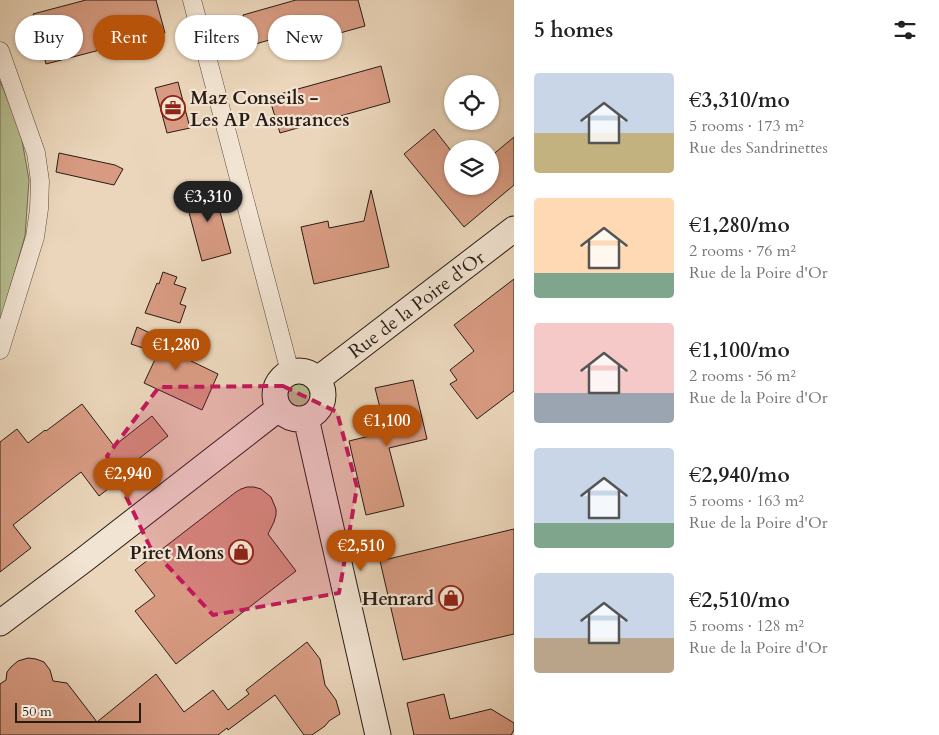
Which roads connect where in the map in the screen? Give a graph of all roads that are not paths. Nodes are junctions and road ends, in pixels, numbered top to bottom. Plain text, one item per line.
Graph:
1 (192, 0) edge
2 (0, 51) edge
3 (514, 229) edge
4 (0, 350) edge
5 (290, 372) junction
6 (318, 379) junction
7 (278, 408) junction
8 (306, 418) junction
9 (0, 622) edge
10 (378, 735) edge

1 - 5 street
2 - 4 street
3 - 6 street, Rue de la Poire d'Or
5 - 6 street
5 - 7 street
6 - 8 street
7 - 8 street
7 - 9 street
8 - 10 street

